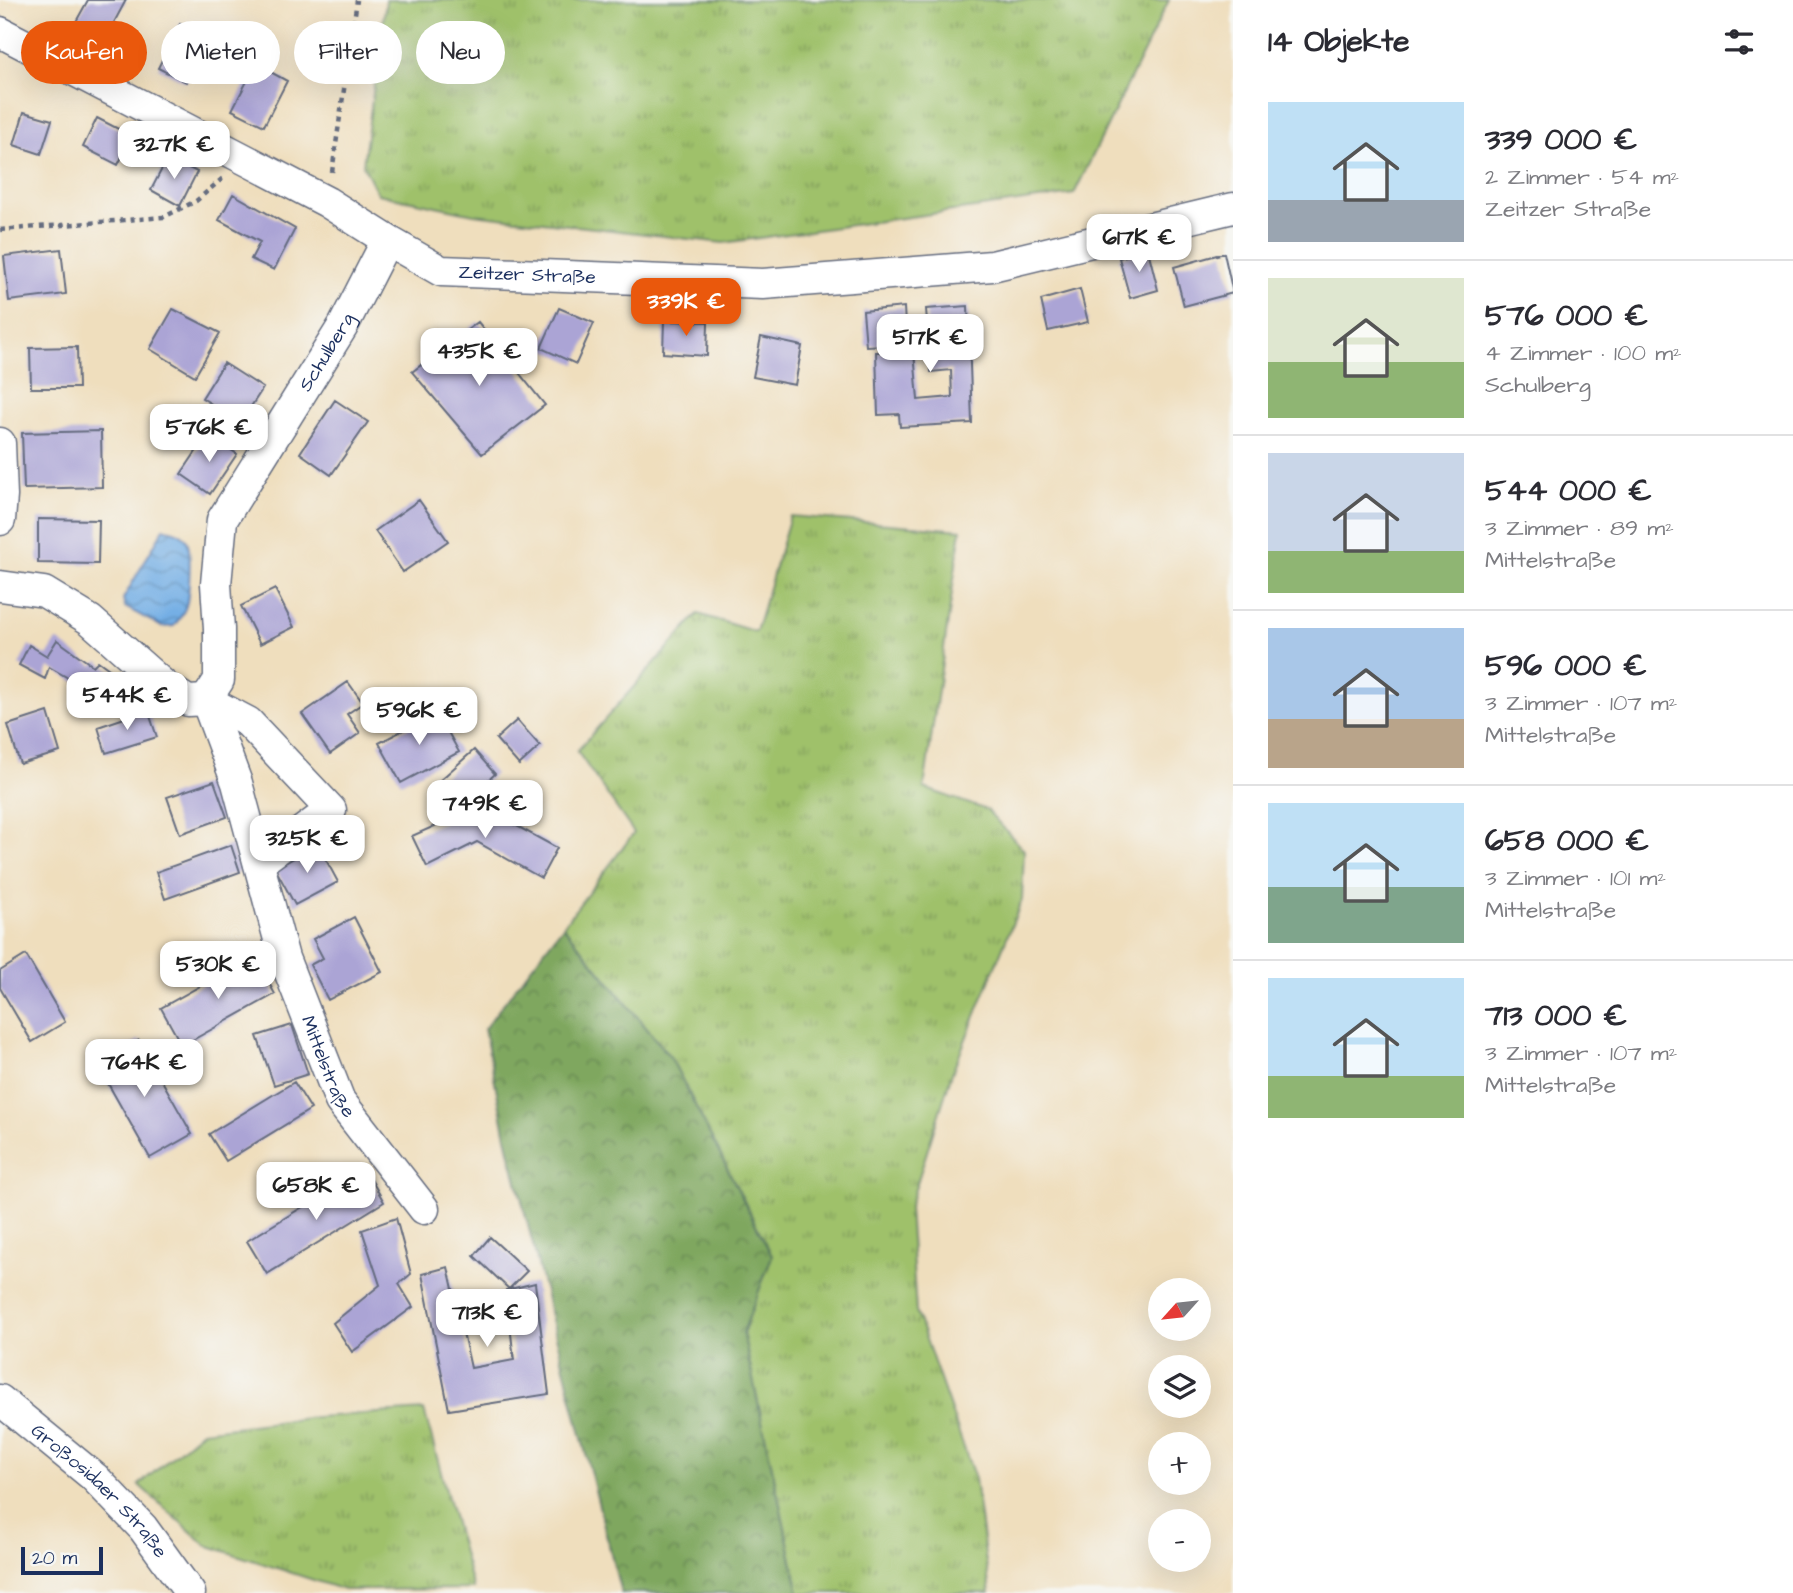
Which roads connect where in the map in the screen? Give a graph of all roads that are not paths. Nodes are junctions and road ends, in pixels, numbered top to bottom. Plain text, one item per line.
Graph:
1 (0, 32) edge
2 (1233, 208) edge
3 (387, 240) junction
4 (0, 443) edge
5 (0, 520) edge
6 (0, 586) edge
7 (206, 700) junction
8 (259, 863) junction
9 (424, 1209) dead end
10 (0, 1400) edge
11 (189, 1591) edge

1 - 3 street, Zeitzer Straße
2 - 3 street, Zeitzer Straße
3 - 7 street, Schulberg
4 - 5 street
6 - 7 street
7 - 8 street, Mittelstraße
7 - 8 street
8 - 9 street, Mittelstraße
10 - 11 street, Großosidaer Straße

